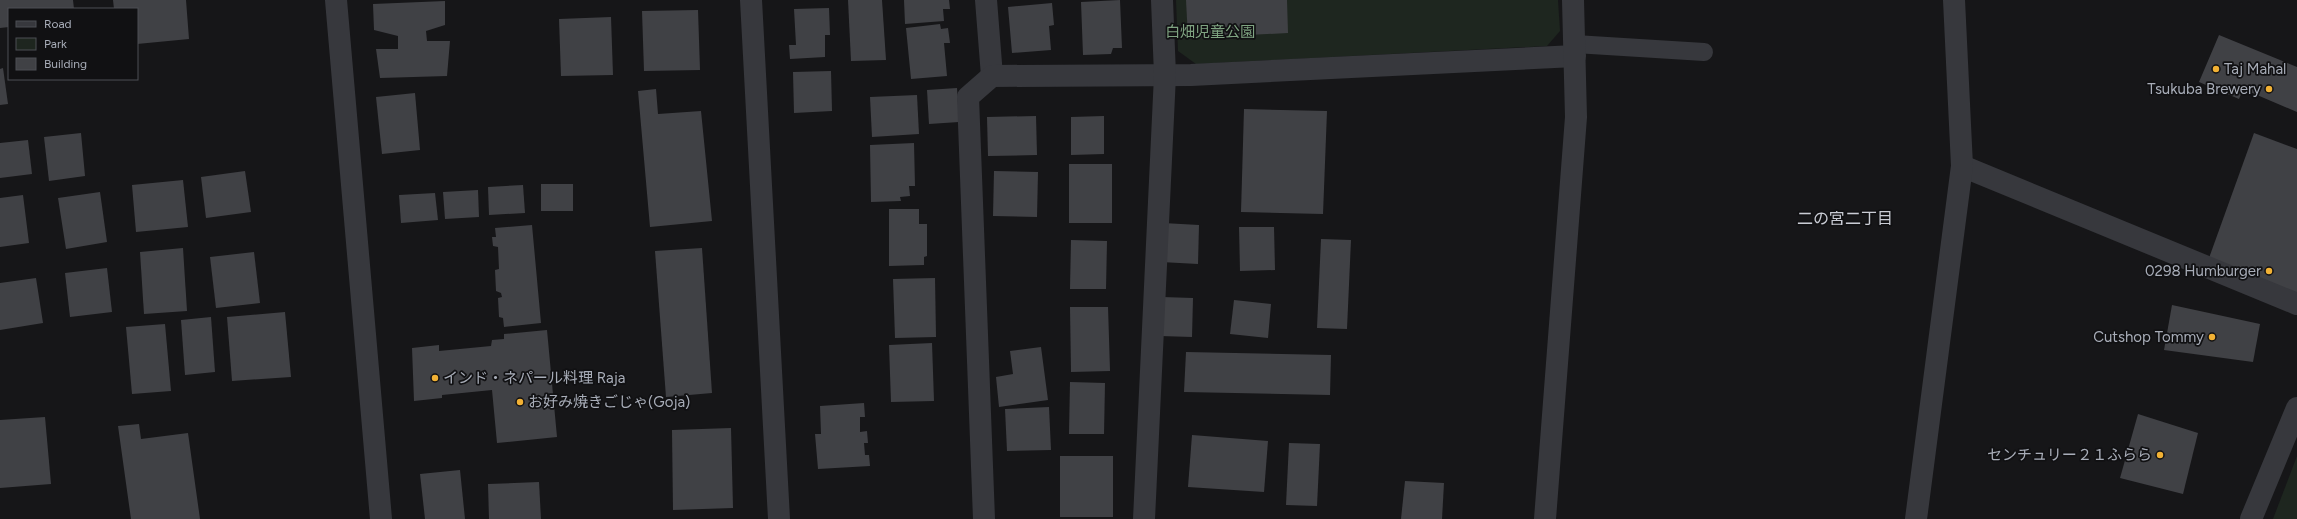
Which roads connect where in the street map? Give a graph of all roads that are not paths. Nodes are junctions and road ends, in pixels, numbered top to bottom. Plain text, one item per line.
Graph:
1 (336, 0) edge
2 (751, 0) edge
3 (986, 0) edge
4 (1162, 0) edge
5 (1573, 0) edge
6 (1954, 0) edge
7 (1575, 50) junction
8 (1704, 52) dead end
9 (1165, 75) junction
10 (992, 76) junction
11 (1962, 166) junction
12 (2297, 304) edge
13 (2297, 408) edge
14 (381, 519) edge
15 (780, 519) edge
16 (984, 519) edge
17 (1144, 519) edge
18 (1545, 519) edge
19 (1916, 519) edge
20 (2251, 519) edge

1 - 14 street
2 - 15 street
3 - 10 street
4 - 9 street
5 - 7 street
6 - 11 street
7 - 8 lane
7 - 9 street
7 - 18 street
9 - 10 street
9 - 17 street
10 - 16 street
11 - 12 street
11 - 19 street
13 - 20 street

